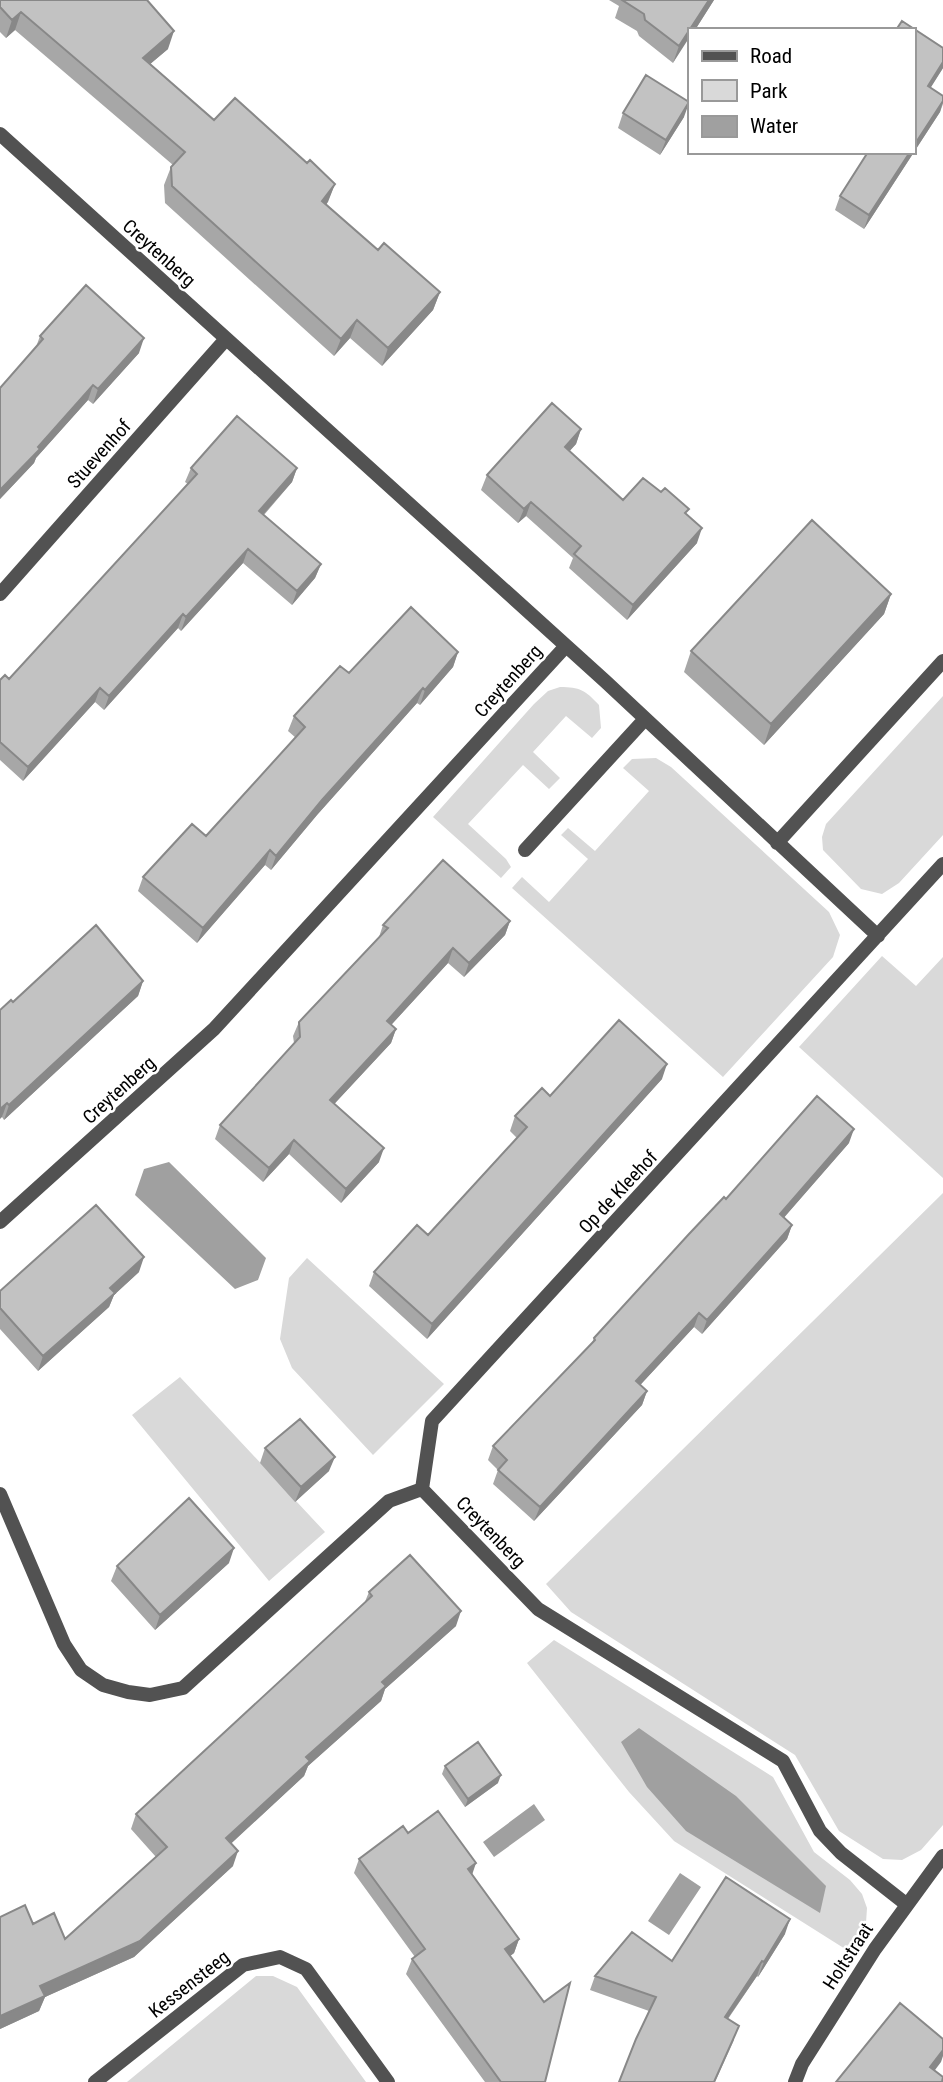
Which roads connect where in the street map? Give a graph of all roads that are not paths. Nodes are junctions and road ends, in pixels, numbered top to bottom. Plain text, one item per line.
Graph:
1 (0, 134) edge
2 (226, 339) junction
3 (0, 594) edge
4 (566, 646) junction
5 (943, 661) edge
6 (645, 719) junction
7 (777, 843) junction
8 (525, 850) dead end
9 (943, 864) edge
10 (878, 936) junction
11 (0, 1222) edge
12 (422, 1489) junction
13 (0, 1494) edge
14 (943, 1856) edge
15 (906, 1904) junction
16 (95, 2082) edge
17 (388, 2082) edge
18 (794, 2082) edge

1 - 2 street, Creytenberg
2 - 3 street, Stuevenhof
2 - 4 street, Creytenberg
4 - 6 street
4 - 11 street, Creytenberg
5 - 7 street
6 - 7 street
6 - 8 street
7 - 10 street
9 - 10 street, Op de Kleehof
10 - 12 street, Op de Kleehof
12 - 13 street
12 - 15 street, Creytenberg
14 - 15 street, Holtstraat
15 - 18 street, Holtstraat
16 - 17 street, Kessensteeg

